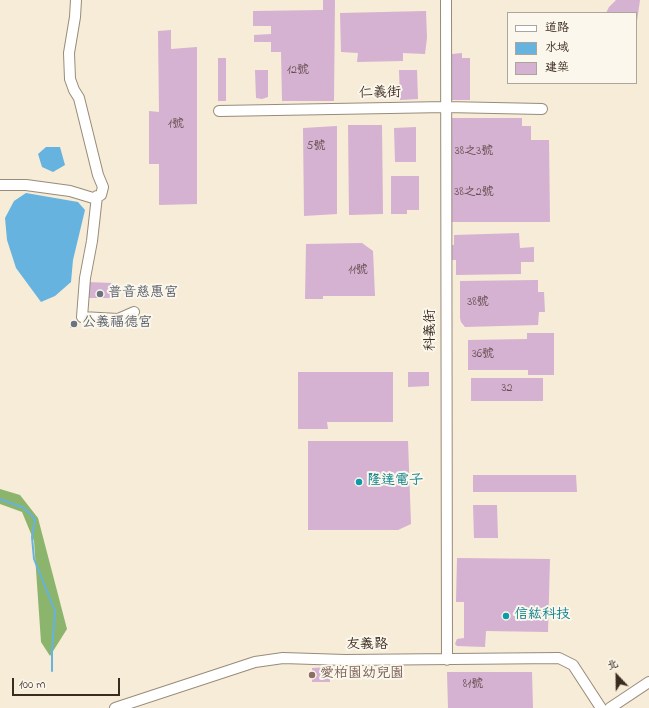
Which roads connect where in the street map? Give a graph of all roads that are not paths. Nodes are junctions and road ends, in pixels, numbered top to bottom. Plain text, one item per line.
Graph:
1 (76, 0) edge
2 (446, 0) edge
3 (446, 107) junction
4 (542, 109) dead end
5 (219, 111) dead end
6 (0, 185) edge
7 (97, 196) junction
8 (134, 312) dead end
9 (447, 660) junction
10 (649, 682) edge
11 (115, 708) edge
12 (601, 708) edge
13 (610, 708) edge

1 - 7 street
2 - 3 street, 科義街
3 - 4 street, 仁義街
3 - 5 street, 仁義街
3 - 9 street, 科義街
6 - 7 street
7 - 8 street
9 - 11 street, 友義路
9 - 12 street, 友義路
10 - 13 street

